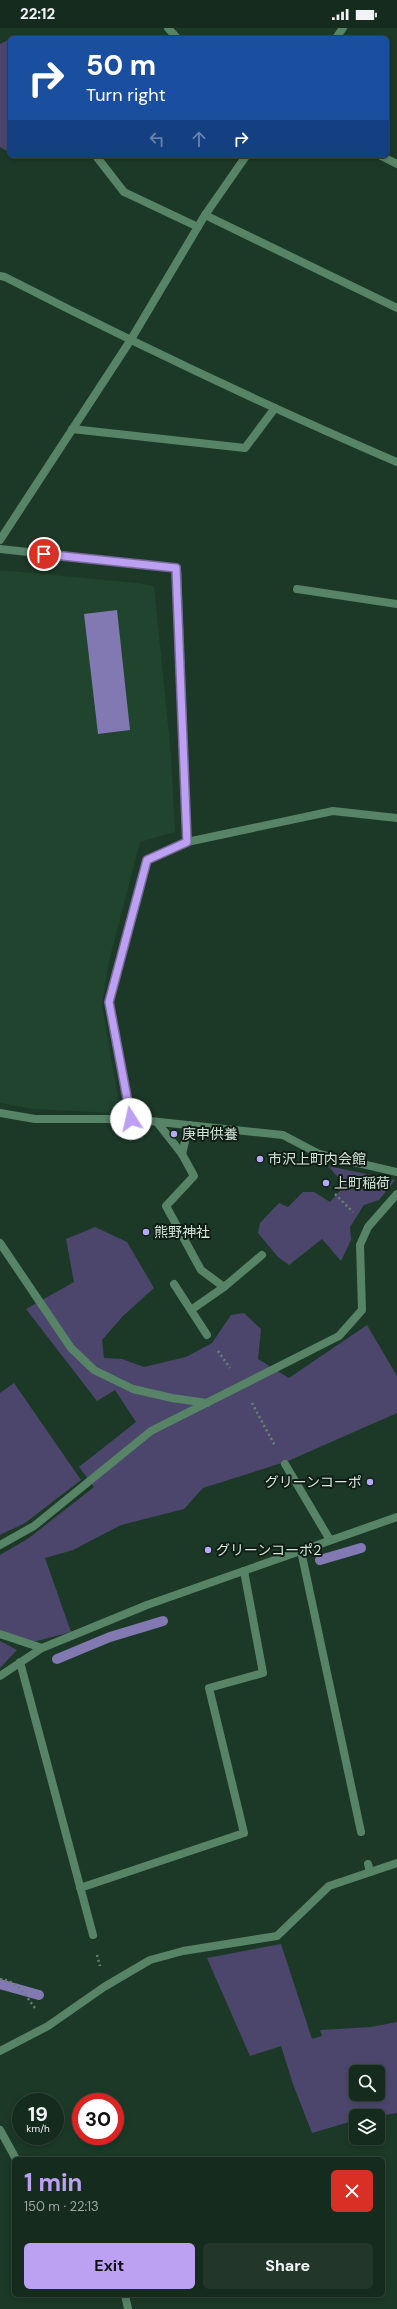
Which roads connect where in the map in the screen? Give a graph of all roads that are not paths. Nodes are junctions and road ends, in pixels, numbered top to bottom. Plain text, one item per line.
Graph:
1 (168, 28) edge
2 (175, 36) edge
3 (98, 158) edge
4 (245, 158) edge
5 (385, 158) edge
6 (397, 164) edge
7 (205, 215) junction
8 (198, 227) junction
9 (0, 276) edge
10 (397, 308) edge
11 (130, 341) junction
12 (275, 408) junction
13 (72, 428) junction
14 (397, 462) edge
15 (0, 540) edge
16 (0, 549) edge
17 (297, 589) dead end
18 (397, 604) edge
19 (397, 818) edge
20 (187, 842) junction
21 (0, 1112) edge
22 (131, 1119) junction
23 (157, 1122) junction
24 (189, 1125) junction
25 (182, 1154) junction
26 (397, 1172) edge
27 (397, 1194) edge
28 (0, 1243) edge
29 (262, 1255) dead end
30 (174, 1284) dead end
31 (224, 1287) junction
32 (191, 1310) junction
33 (207, 1335) road end
34 (207, 1403) junction
35 (285, 1464) road end
36 (397, 1517) edge
37 (330, 1540) junction
38 (0, 1545) edge
39 (301, 1551) junction
40 (244, 1571) junction
41 (0, 1634) edge
42 (42, 1648) junction
43 (20, 1662) junction
44 (0, 1676) edge
45 (361, 1832) dead end
46 (397, 1863) edge
47 (80, 1888) junction
48 (93, 1935) road end
49 (0, 2051) edge
50 (0, 2130) edge
51 (15, 2157) edge
52 (125, 2297) edge
53 (128, 2309) edge

1 - 2 street
3 - 8 street
4 - 7 street
5 - 6 street
7 - 8 street
7 - 10 street
8 - 11 street
9 - 11 street
11 - 12 street
11 - 13 street
12 - 13 street
12 - 14 street
13 - 15 street
16 - 20 street
17 - 18 street
19 - 20 street
20 - 22 street
21 - 22 street
22 - 23 street
23 - 24 street
23 - 25 street
24 - 25 street
24 - 26 street
25 - 31 street
27 - 34 street
28 - 34 street
29 - 31 street
30 - 32 street
31 - 32 street
32 - 33 street
34 - 38 street
35 - 37 street
36 - 37 street
37 - 39 street
39 - 40 street
39 - 45 street
40 - 42 street
40 - 47 street
41 - 42 street
42 - 43 street
43 - 44 street
43 - 47 street
46 - 49 street
47 - 48 street
50 - 51 street
52 - 53 street

